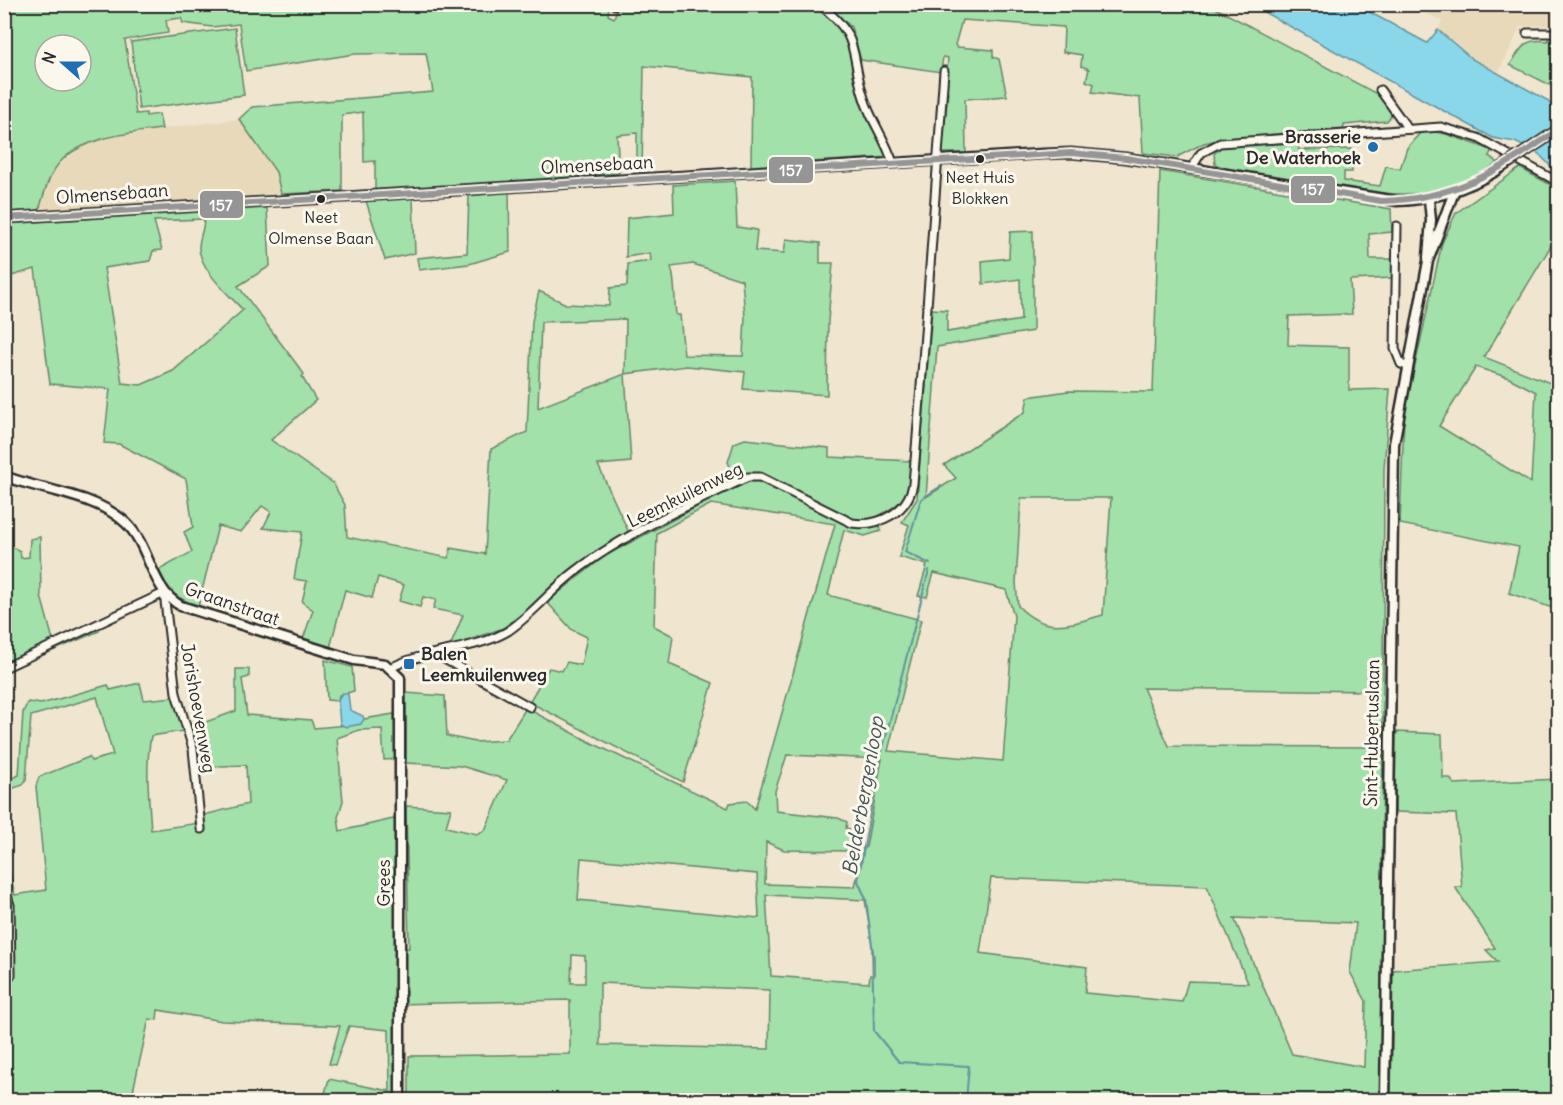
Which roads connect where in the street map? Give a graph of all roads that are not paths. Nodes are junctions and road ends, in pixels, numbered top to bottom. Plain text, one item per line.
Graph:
1 (819, 4) edge
2 (1527, 33) dead end
3 (1558, 33) edge
4 (944, 70) dead end
5 (1380, 90) dead end
6 (1408, 129) junction
7 (1558, 130) edge
8 (938, 160) junction
9 (892, 163) junction
10 (1191, 169) junction
11 (1558, 182) edge
12 (1454, 192) junction
13 (1429, 199) junction
14 (4, 218) edge
15 (1396, 226) dead end
16 (1428, 261) junction
17 (1407, 366) junction
18 (4, 476) edge
19 (164, 593) junction
20 (437, 655) junction
21 (4, 668) edge
22 (391, 668) junction
23 (530, 706) dead end
24 (201, 829) dead end
25 (4, 887) edge
26 (11, 975) dead end
27 (400, 1101) edge
28 (1385, 1101) edge

1 - 9 street
2 - 3 street
4 - 8 street, Leemkuilenweg
5 - 6 street
6 - 10 street
6 - 11 street
7 - 12 street, Olmensebaan, bridge
8 - 9 street, Olmensebaan
8 - 10 street, Olmensebaan
8 - 20 street, Leemkuilenweg
9 - 14 street, Olmensebaan
10 - 13 street, Olmensebaan
12 - 13 street, Olmensebaan
12 - 16 street, Sint-Hubertuslaan
13 - 16 street, Sint-Hubertuslaan
15 - 17 street
16 - 17 street, Sint-Hubertuslaan
17 - 28 street, Sint-Hubertuslaan
18 - 19 street, Graanstraat
19 - 21 street
19 - 22 street, Graanstraat
19 - 24 street, Jorishoevenweg
20 - 22 street, Leemkuilenweg
20 - 23 street
22 - 27 street, Grees
25 - 26 street

